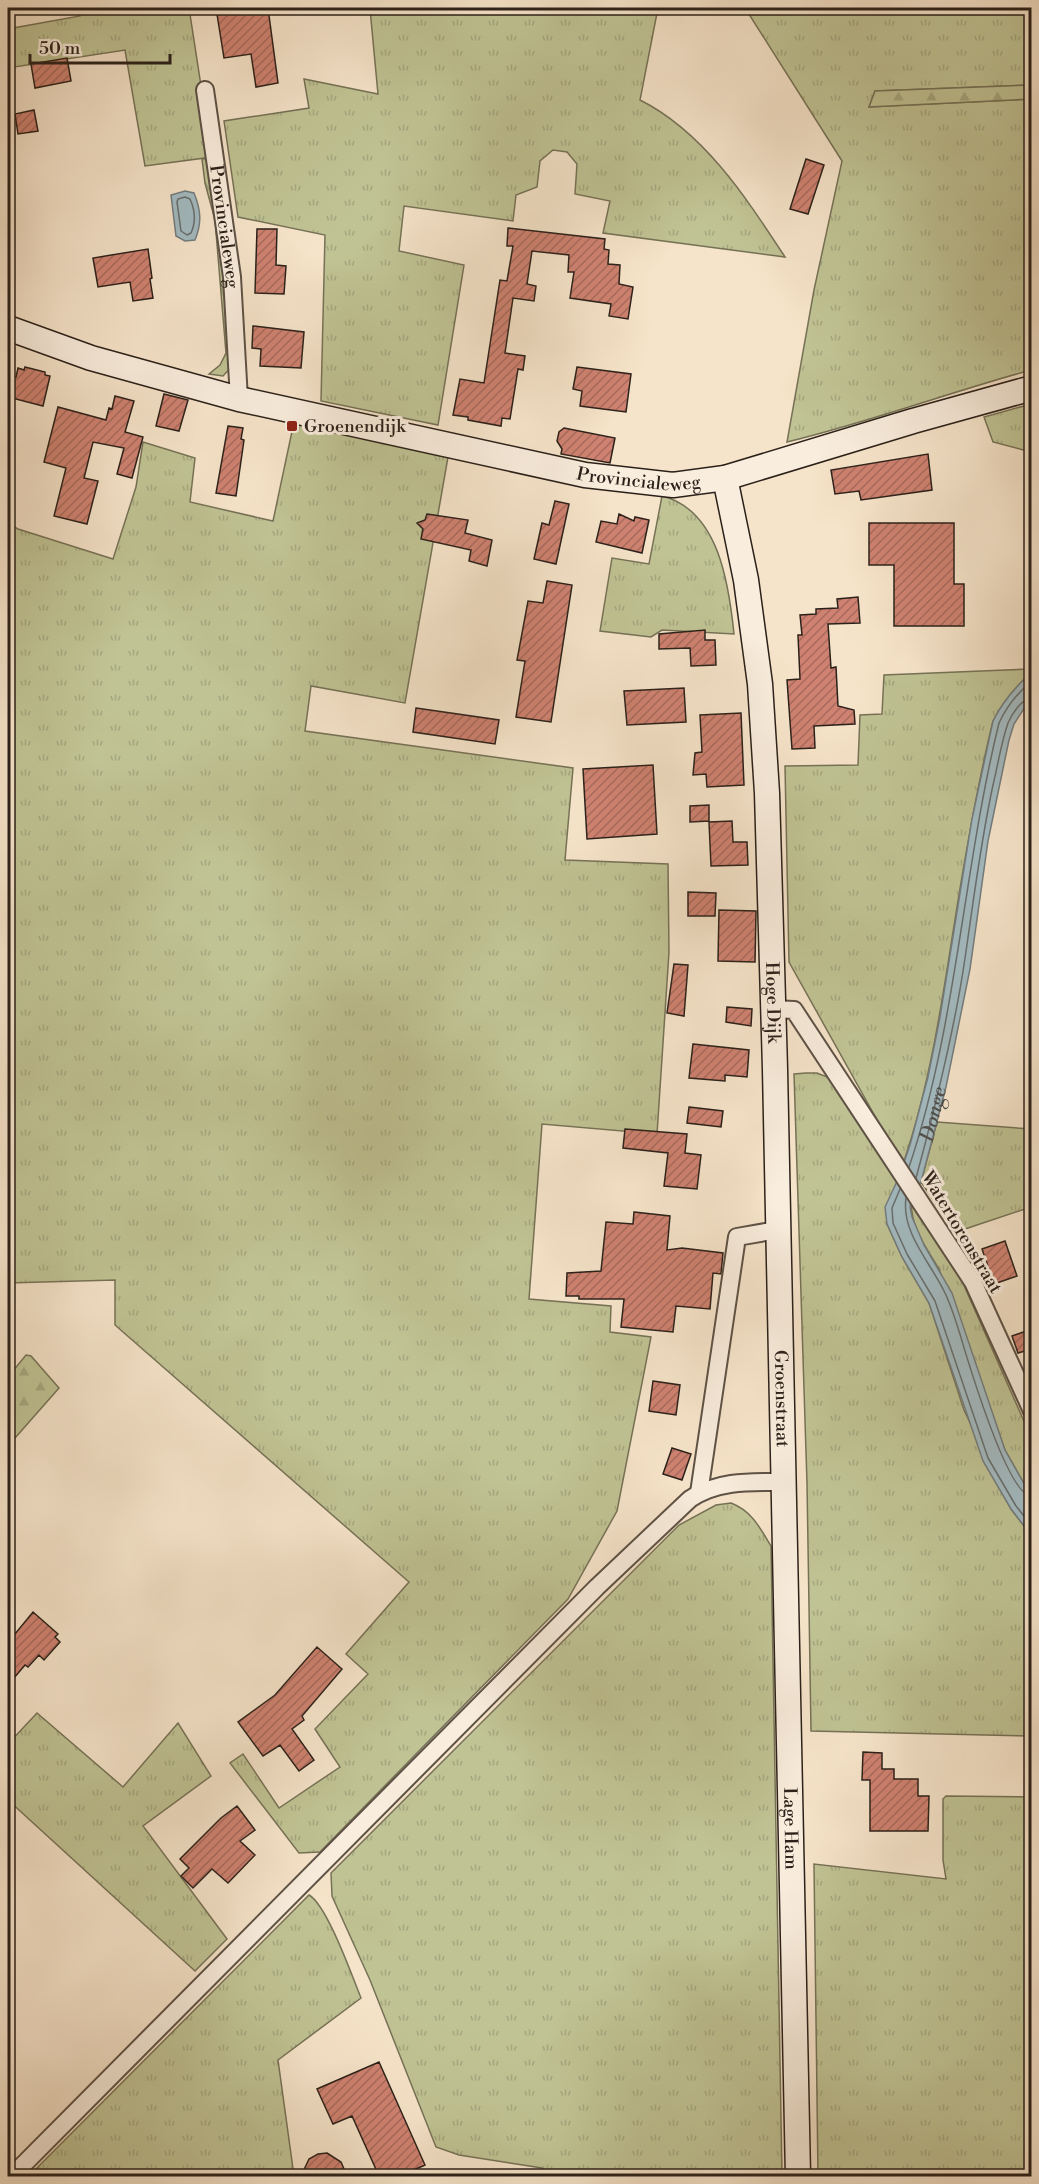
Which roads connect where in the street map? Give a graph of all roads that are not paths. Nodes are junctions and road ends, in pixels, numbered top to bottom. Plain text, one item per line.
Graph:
1 (205, 90) dead end
2 (8, 328) edge
3 (1032, 388) edge
4 (239, 399) junction
5 (725, 478) junction
6 (772, 1009) junction
7 (777, 1230) junction
8 (1032, 1411) edge
9 (784, 1482) junction
10 (699, 1493) junction
11 (12, 2176) edge
12 (798, 2176) edge

1 - 4 street, Provincialeweg
2 - 4 street, Provincialeweg
3 - 5 street, Provincialeweg
4 - 5 street, Provincialeweg
5 - 6 street, Hoge Dijk
6 - 7 street, Hoge Dijk
6 - 8 street, Watertorenstraat
7 - 9 street, Groenstraat
7 - 10 street
9 - 10 street
9 - 12 street, Lage Ham
10 - 11 street

